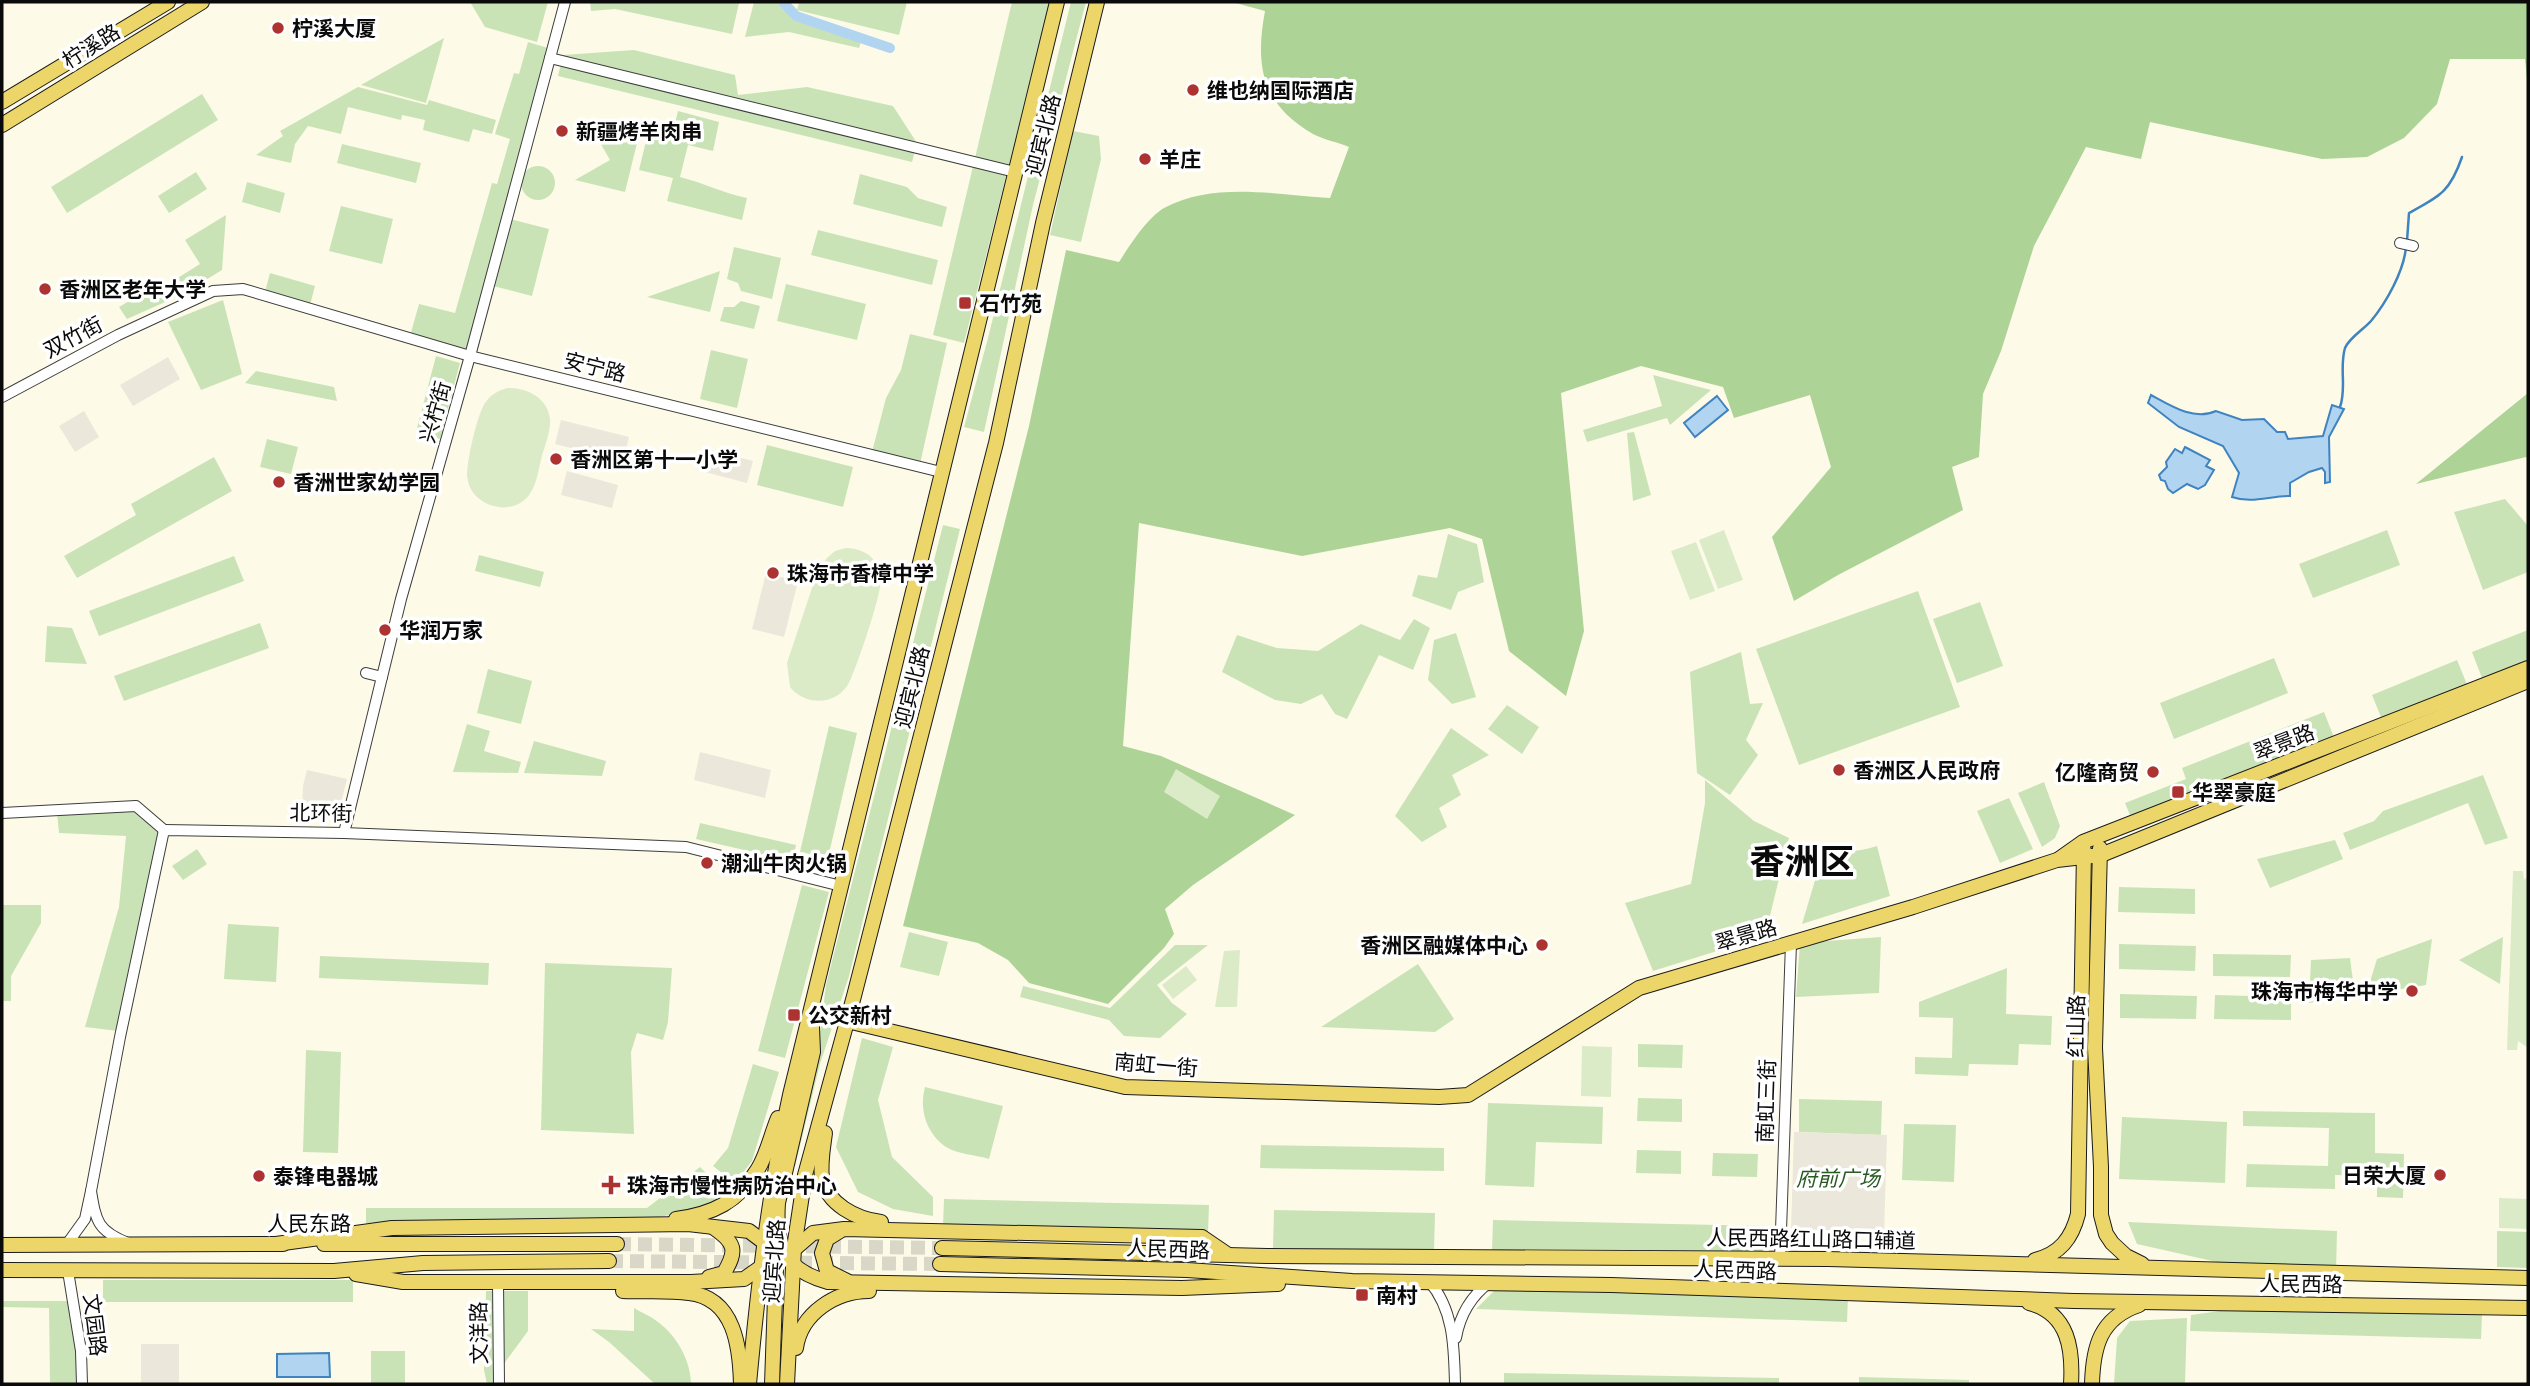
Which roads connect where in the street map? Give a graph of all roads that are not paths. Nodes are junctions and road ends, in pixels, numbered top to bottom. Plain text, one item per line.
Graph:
1 (168, 2) edge
2 (202, 2) edge
3 (565, 2) edge
4 (1058, 2) edge
5 (1097, 2) edge
6 (550, 58) junction
7 (2, 102) edge
8 (2, 125) edge
9 (1016, 172) junction
10 (2400, 243) dead end
11 (2413, 246) dead end
12 (243, 289) joint
13 (470, 356) junction
14 (2, 397) edge
15 (941, 472) junction
16 (2528, 668) edge
17 (366, 673) dead end
18 (382, 677) junction
19 (2528, 681) edge
20 (2, 813) edge
21 (164, 830) junction
22 (344, 833) junction
23 (2099, 838) junction
24 (2083, 842) junction
25 (2101, 855) junction
26 (2085, 858) junction
27 (2057, 860) junction
28 (841, 886) junction
29 (1791, 943) junction
30 (811, 1008) junction
31 (847, 1021) junction
32 (832, 1077) junction
33 (790, 1095) junction
34 (1468, 1095) joint
35 (91, 1191) junction
36 (626, 1225) junction
37 (711, 1226) junction
38 (844, 1229) junction
39 (944, 1230) junction
40 (67, 1244) junction
41 (130, 1244) junction
42 (276, 1244) junction
43 (617, 1244) tunnel mouth
44 (2, 1245) edge
45 (942, 1248) tunnel mouth
46 (1228, 1255) junction
47 (779, 1256) junction
48 (1780, 1259) junction
49 (1611, 1260) joint
50 (609, 1261) tunnel mouth
51 (2010, 1263) junction
52 (940, 1264) tunnel mouth
53 (2154, 1267) junction
54 (2, 1270) edge
55 (68, 1271) junction
56 (334, 1271) junction
57 (2528, 1278) edge
58 (1429, 1280) junction
59 (1352, 1281) junction
60 (498, 1282) junction
61 (563, 1282) junction
62 (691, 1282) junction
63 (849, 1282) junction
64 (1490, 1282) junction
65 (1015, 1285) junction
66 (2007, 1299) junction
67 (2154, 1302) junction
68 (2528, 1308) edge
69 (1454, 1351) junction
70 (82, 1384) edge
71 (499, 1384) edge
72 (741, 1384) edge
73 (749, 1384) edge
74 (772, 1384) edge
75 (789, 1384) edge
76 (1454, 1384) edge
77 (2071, 1384) edge
78 (2092, 1384) edge

1 - 7 main road, 柠溪路
2 - 8 main road, 柠溪路
3 - 6 street, 兴柠街
4 - 9 main road, 迎宾北路
5 - 31 main road, 迎宾北路
6 - 9 street
6 - 13 street, 兴柠街
9 - 15 main road, 迎宾北路
10 - 11 street
12 - 13 street, 安宁路
12 - 14 street, 双竹街
13 - 15 street, 安宁路
13 - 18 street, 兴柠街
15 - 28 main road, 迎宾北路
16 - 23 main road, 翠景路
17 - 18 street
18 - 22 street, 兴柠街
19 - 25 main road, 翠景路
20 - 21 street
21 - 22 street, 北环街
21 - 35 street
22 - 28 street, 北环街
23 - 24 main road, 翠景路
23 - 25 main road, 红山路
24 - 26 main road, 红山路
24 - 27 main road, 翠景路
25 - 26 main road, 翠景路
25 - 53 main road, 红山路
26 - 27 main road, 翠景路
26 - 51 main road, 红山路
27 - 29 main road, 翠景路
28 - 30 main road, 迎宾北路
29 - 34 main road, 翠景路
29 - 48 street, 南虹三街
30 - 33 main road, 迎宾北路
30 - 47 main road
31 - 32 main road, 迎宾北路
31 - 34 main road, 南虹一街
32 - 39 main road
32 - 47 main road, 迎宾北路
33 - 36 main road
33 - 47 main road, 迎宾北路
35 - 40 street
35 - 41 street
36 - 37 main road
36 - 42 main road
37 - 47 main road
37 - 62 main road
38 - 39 main road
38 - 47 main road
38 - 63 main road
39 - 46 main road
40 - 41 main road, 人民东路
40 - 44 main road, 人民东路
41 - 42 main road, 人民东路
42 - 43 main road, 人民东路
45 - 46 main road, 人民西路
46 - 49 main road, 人民西路
47 - 62 main road
47 - 63 main road
47 - 73 main road, 迎宾北路
47 - 74 main road
47 - 75 main road, 迎宾北路
48 - 49 main road, 人民西路红山路口辅道
48 - 51 main road, 人民西路红山路口辅道
50 - 56 main road
51 - 53 main road, 人民西路
52 - 59 main road, 人民西路
53 - 57 main road, 人民西路
54 - 55 main road
55 - 56 main road
55 - 70 street, 文园路
56 - 60 main road
58 - 59 main road, 人民西路
58 - 64 main road, 人民西路
58 - 69 street
59 - 65 main road
60 - 61 main road
60 - 71 street, 文洋路
61 - 62 main road
61 - 72 main road
63 - 65 main road
64 - 66 main road, 人民西路
64 - 69 street
65 - 75 main road
66 - 67 main road, 人民西路
66 - 77 main road
67 - 68 main road, 人民西路
67 - 78 main road
69 - 76 street

